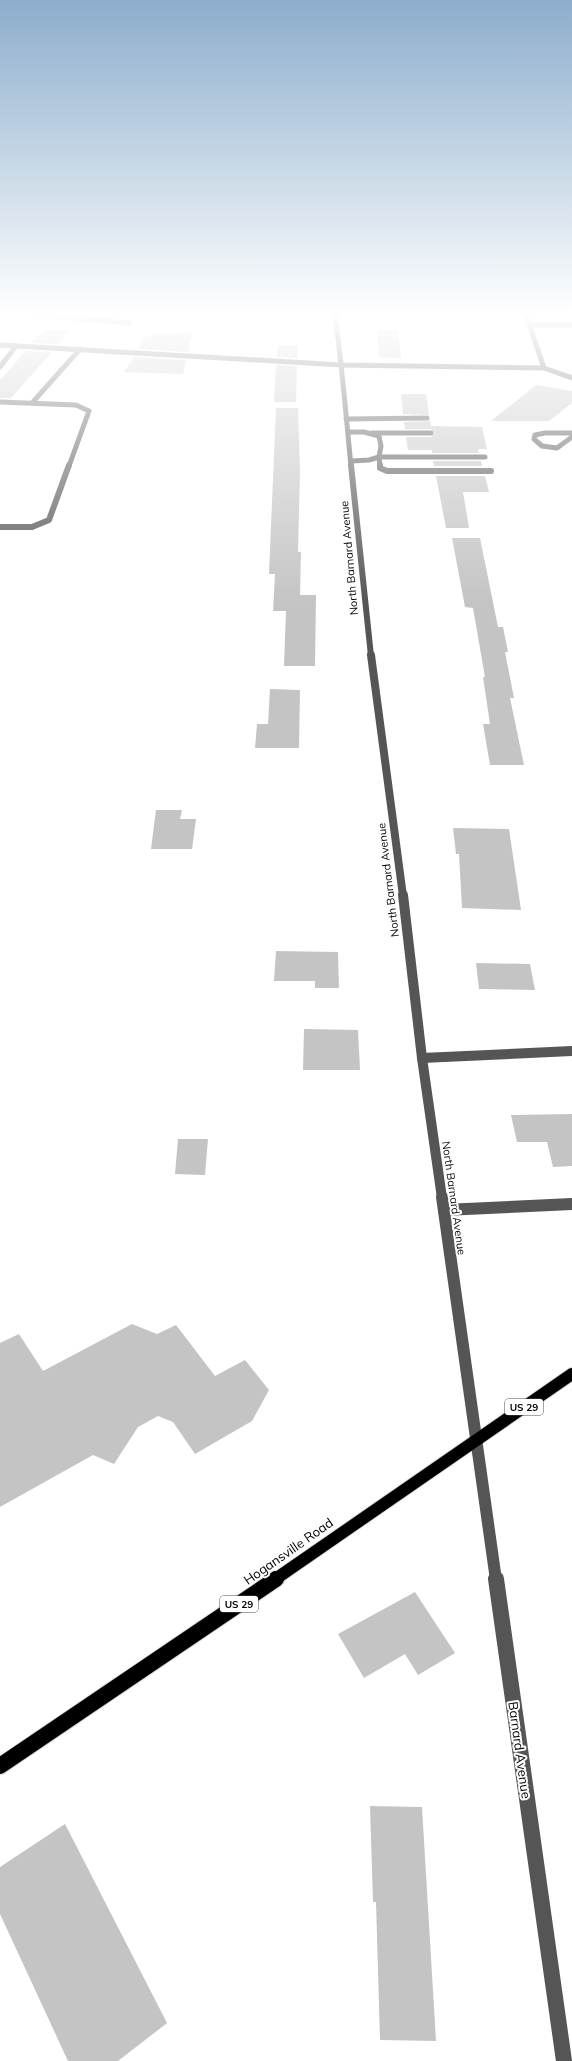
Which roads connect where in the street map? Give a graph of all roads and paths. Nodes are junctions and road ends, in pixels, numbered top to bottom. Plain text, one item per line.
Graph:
1 (89, 411) edge
2 (345, 411) edge
3 (426, 418) dead end
4 (346, 419) junction
5 (349, 432) junction
6 (372, 433) junction
7 (431, 433) dead end
8 (572, 433) edge
9 (572, 437) edge
10 (379, 457) junction
11 (485, 457) dead end
12 (352, 461) junction
13 (491, 471) dead end
14 (0, 526) edge
15 (572, 1051) edge
16 (422, 1058) junction
17 (572, 1204) edge
18 (444, 1210) junction
19 (572, 1374) edge
20 (477, 1440) junction
21 (0, 1766) edge
22 (564, 2061) edge

1 - 14 street
2 - 4 street, North Barnard Avenue
3 - 4 street
4 - 5 street, North Barnard Avenue
5 - 6 street
5 - 12 street, North Barnard Avenue
6 - 7 street
6 - 10 street
8 - 9 street
10 - 11 street
10 - 12 street
10 - 13 street
12 - 16 street, North Barnard Avenue
15 - 16 street
16 - 18 street, North Barnard Avenue
17 - 18 street
18 - 20 street, North Barnard Avenue
19 - 20 main road, Hogansville Road / US 29
20 - 21 main road, Hogansville Road / US 29
20 - 22 street, Barnard Avenue

